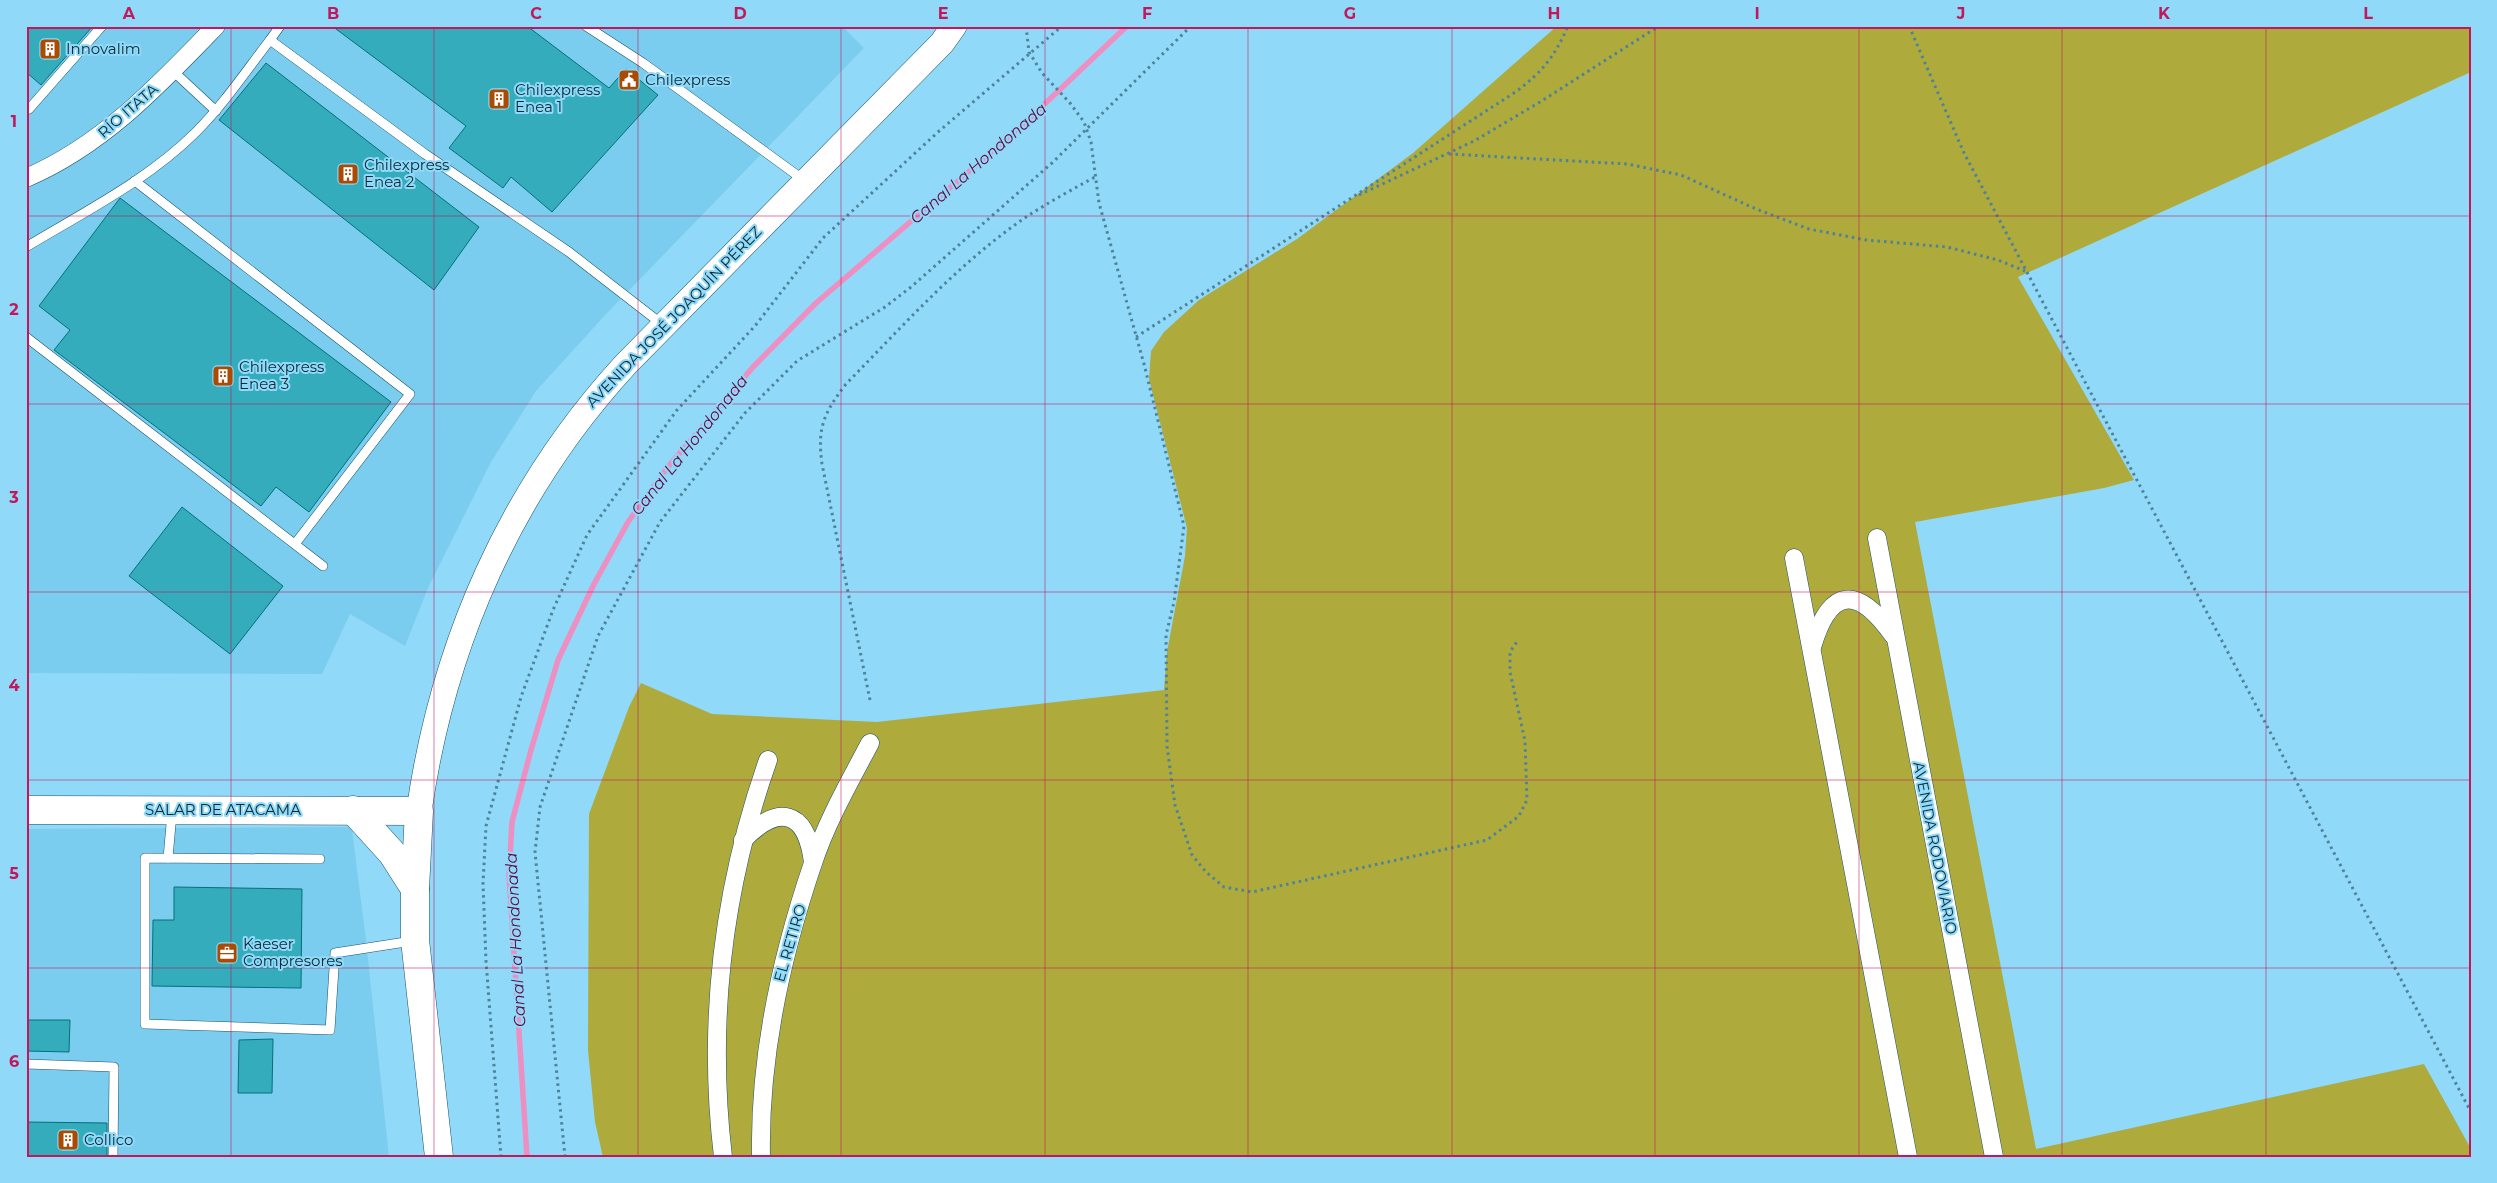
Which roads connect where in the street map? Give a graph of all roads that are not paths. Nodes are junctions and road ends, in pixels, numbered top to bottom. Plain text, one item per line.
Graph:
1 (102, 26) edge
2 (216, 26) edge
3 (280, 26) edge
4 (586, 26) edge
5 (954, 26) edge
6 (270, 40) junction
7 (173, 71) junction
8 (26, 107) edge
9 (216, 111) junction
10 (26, 178) edge
11 (135, 181) junction
12 (805, 181) junction
13 (26, 247) edge
14 (663, 325) junction
15 (26, 337) edge
16 (1877, 538) dead end
17 (295, 544) junction
18 (1794, 558) dead end
19 (323, 566) dead end
20 (1894, 637) junction
21 (1811, 648) junction
22 (870, 743) dead end
23 (768, 760) dead end
24 (26, 810) edge
25 (172, 810) junction
26 (353, 810) junction
27 (420, 811) junction
28 (742, 841) junction
29 (168, 858) junction
30 (320, 859) dead end
31 (813, 862) junction
32 (414, 889) junction
33 (415, 940) junction
34 (26, 1064) edge
35 (113, 1157) edge
36 (439, 1157) edge
37 (723, 1157) edge
38 (761, 1157) edge
39 (1908, 1157) edge
40 (1994, 1157) edge

1 - 8 lane
2 - 7 street, RÍO ITATA
3 - 6 lane
4 - 12 lane
5 - 12 main road, AVENIDA JOSÉ JOAQUÍN PÉREZ
6 - 9 lane
6 - 14 lane
7 - 9 lane
7 - 10 street, RÍO ITATA
9 - 11 lane
11 - 13 lane
11 - 17 lane
12 - 14 main road, AVENIDA JOSÉ JOAQUÍN PÉREZ
14 - 27 main road, AVENIDA JOSÉ JOAQUÍN PÉREZ
15 - 17 lane
16 - 20 street, AVENIDA RODOVIARIO
17 - 19 lane
18 - 21 street
20 - 21 street
20 - 40 street, AVENIDA RODOVIARIO
21 - 39 street
22 - 31 street, EL RETIRO
23 - 28 street
24 - 25 main road, SALAR DE ATACAMA
25 - 26 main road, SALAR DE ATACAMA
25 - 29 lane
26 - 27 main road, SALAR DE ATACAMA
26 - 32 main road
27 - 32 main road, AVENIDA JOSÉ JOAQUÍN PÉREZ
28 - 31 street
28 - 37 street
29 - 30 lane
29 - 33 lane
31 - 38 street, EL RETIRO
32 - 33 main road, AVENIDA JOSÉ JOAQUÍN PÉREZ
33 - 36 main road, AVENIDA JOSÉ JOAQUÍN PÉREZ
34 - 35 lane

